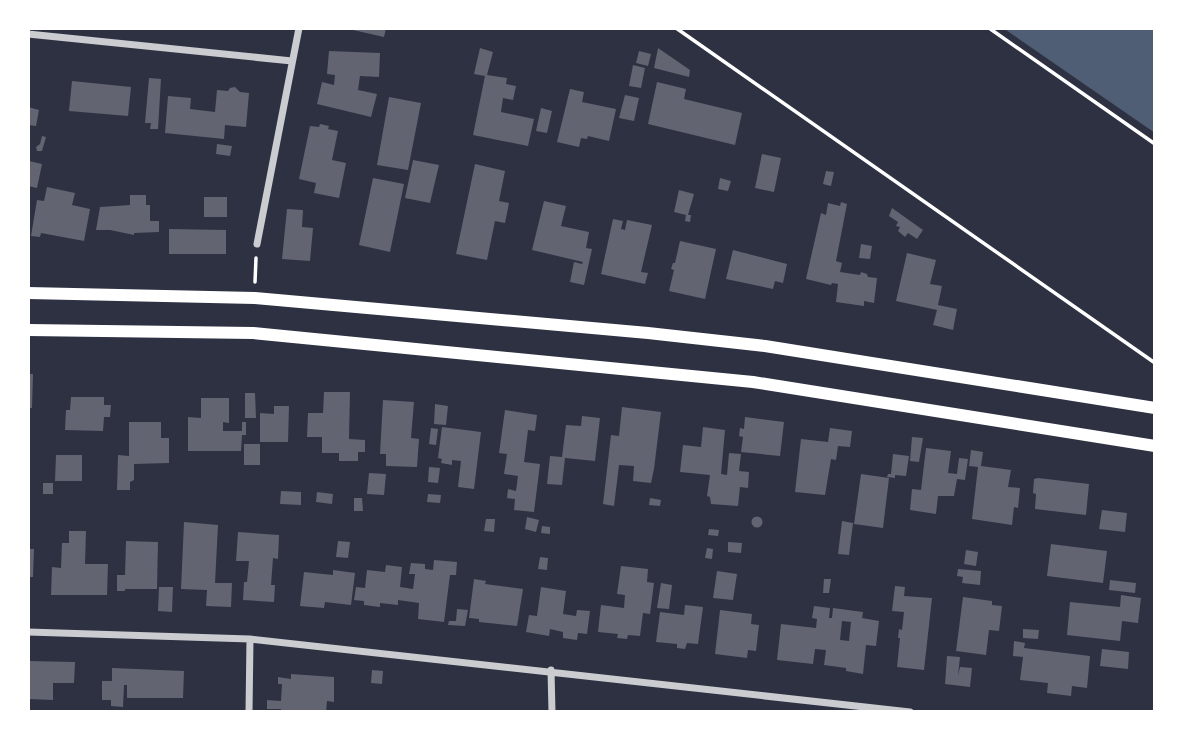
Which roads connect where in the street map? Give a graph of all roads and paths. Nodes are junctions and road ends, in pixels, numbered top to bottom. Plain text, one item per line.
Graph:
1 (299, 28) edge
2 (676, 28) edge
3 (989, 28) edge
4 (28, 34) edge
5 (292, 61) junction
6 (1155, 144) edge
7 (257, 244) joint
8 (28, 293) edge
9 (254, 298) junction
10 (28, 330) edge
11 (1155, 363) edge
12 (1155, 408) edge
13 (1155, 446) edge
14 (28, 632) edge
15 (250, 639) junction
16 (551, 670) junction
17 (843, 708) edge
18 (249, 712) edge
19 (552, 712) edge
20 (910, 712) edge

1 - 5 street
2 - 11 path
3 - 6 path
4 - 5 street
5 - 7 street
7 - 9 path
8 - 9 main road
9 - 12 main road
10 - 13 main road
14 - 15 street
15 - 16 street
15 - 18 street
16 - 17 street
16 - 19 street
17 - 20 street

